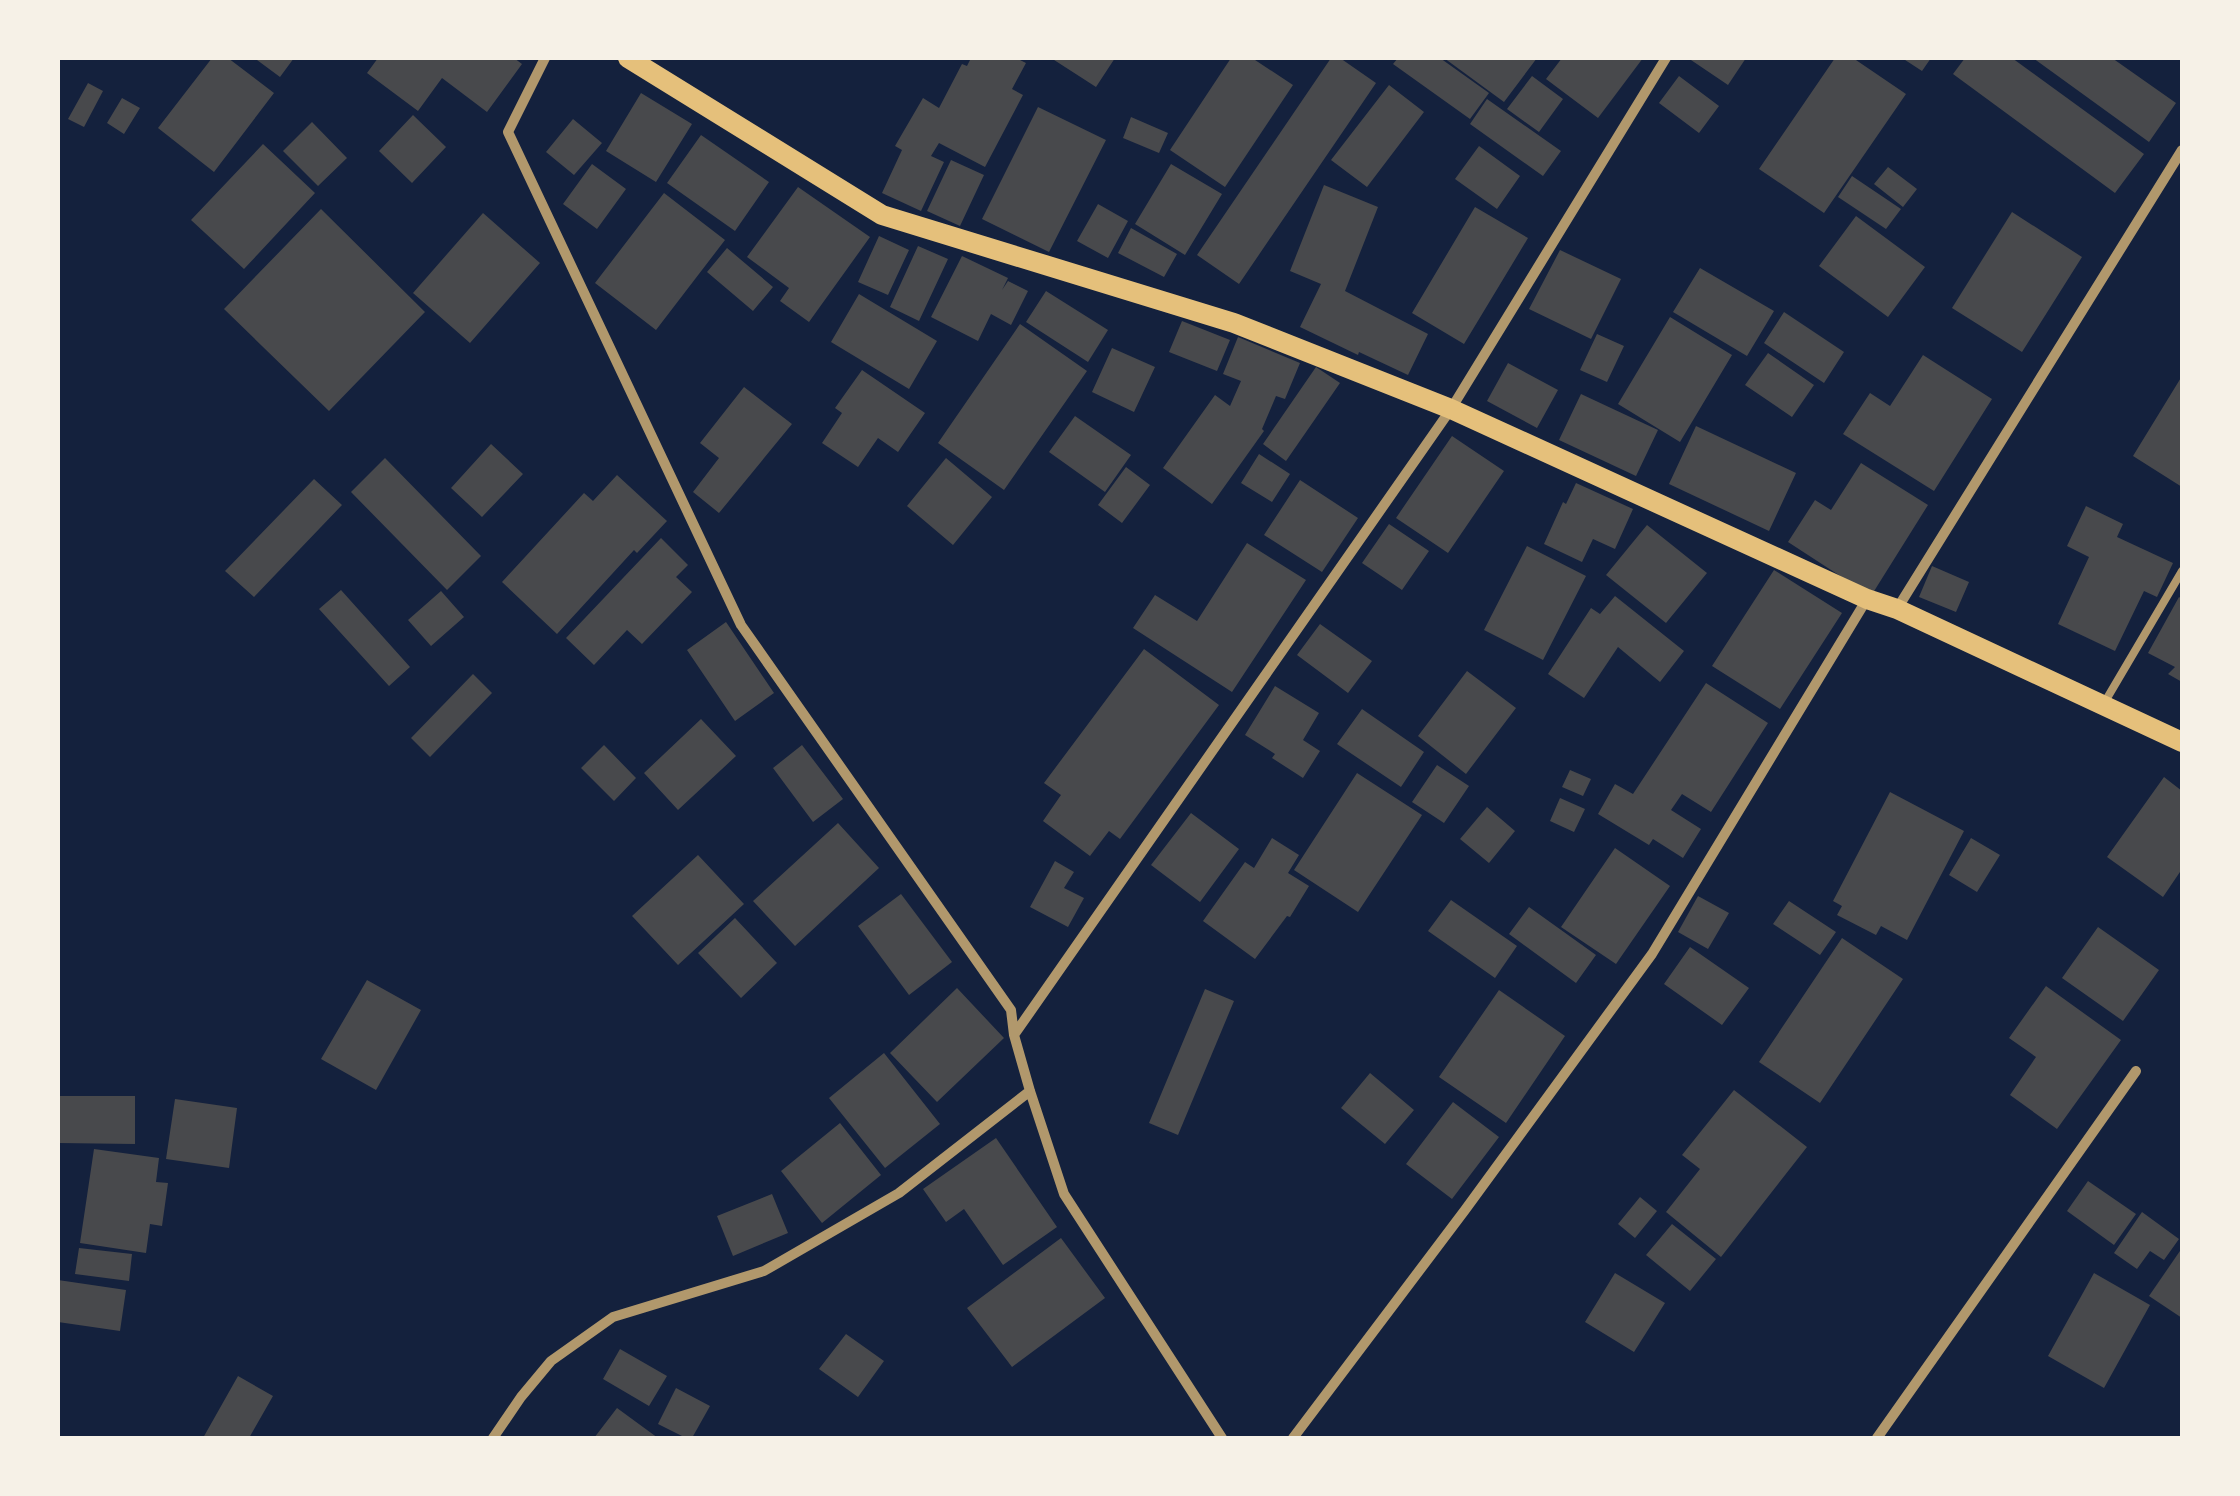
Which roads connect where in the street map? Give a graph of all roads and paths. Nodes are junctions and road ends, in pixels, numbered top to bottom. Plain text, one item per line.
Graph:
1 (544, 58) edge
2 (628, 58) edge
3 (1666, 58) edge
4 (2182, 150) edge
5 (1451, 409) junction
6 (2182, 572) edge
7 (1866, 599) junction
8 (1897, 609) junction
9 (2102, 705) junction
10 (2182, 742) edge
11 (1014, 1035) junction
12 (2136, 1071) dead end
13 (1030, 1091) junction
14 (493, 1438) edge
15 (1222, 1438) edge
16 (1293, 1438) edge
17 (1876, 1438) edge

1 - 11 street
2 - 5 main road
3 - 5 street
4 - 8 street
5 - 7 main road
5 - 11 street
6 - 9 lane
7 - 8 main road
7 - 16 street
8 - 9 main road
9 - 10 main road
11 - 13 street
12 - 17 street
13 - 14 street
13 - 15 street

